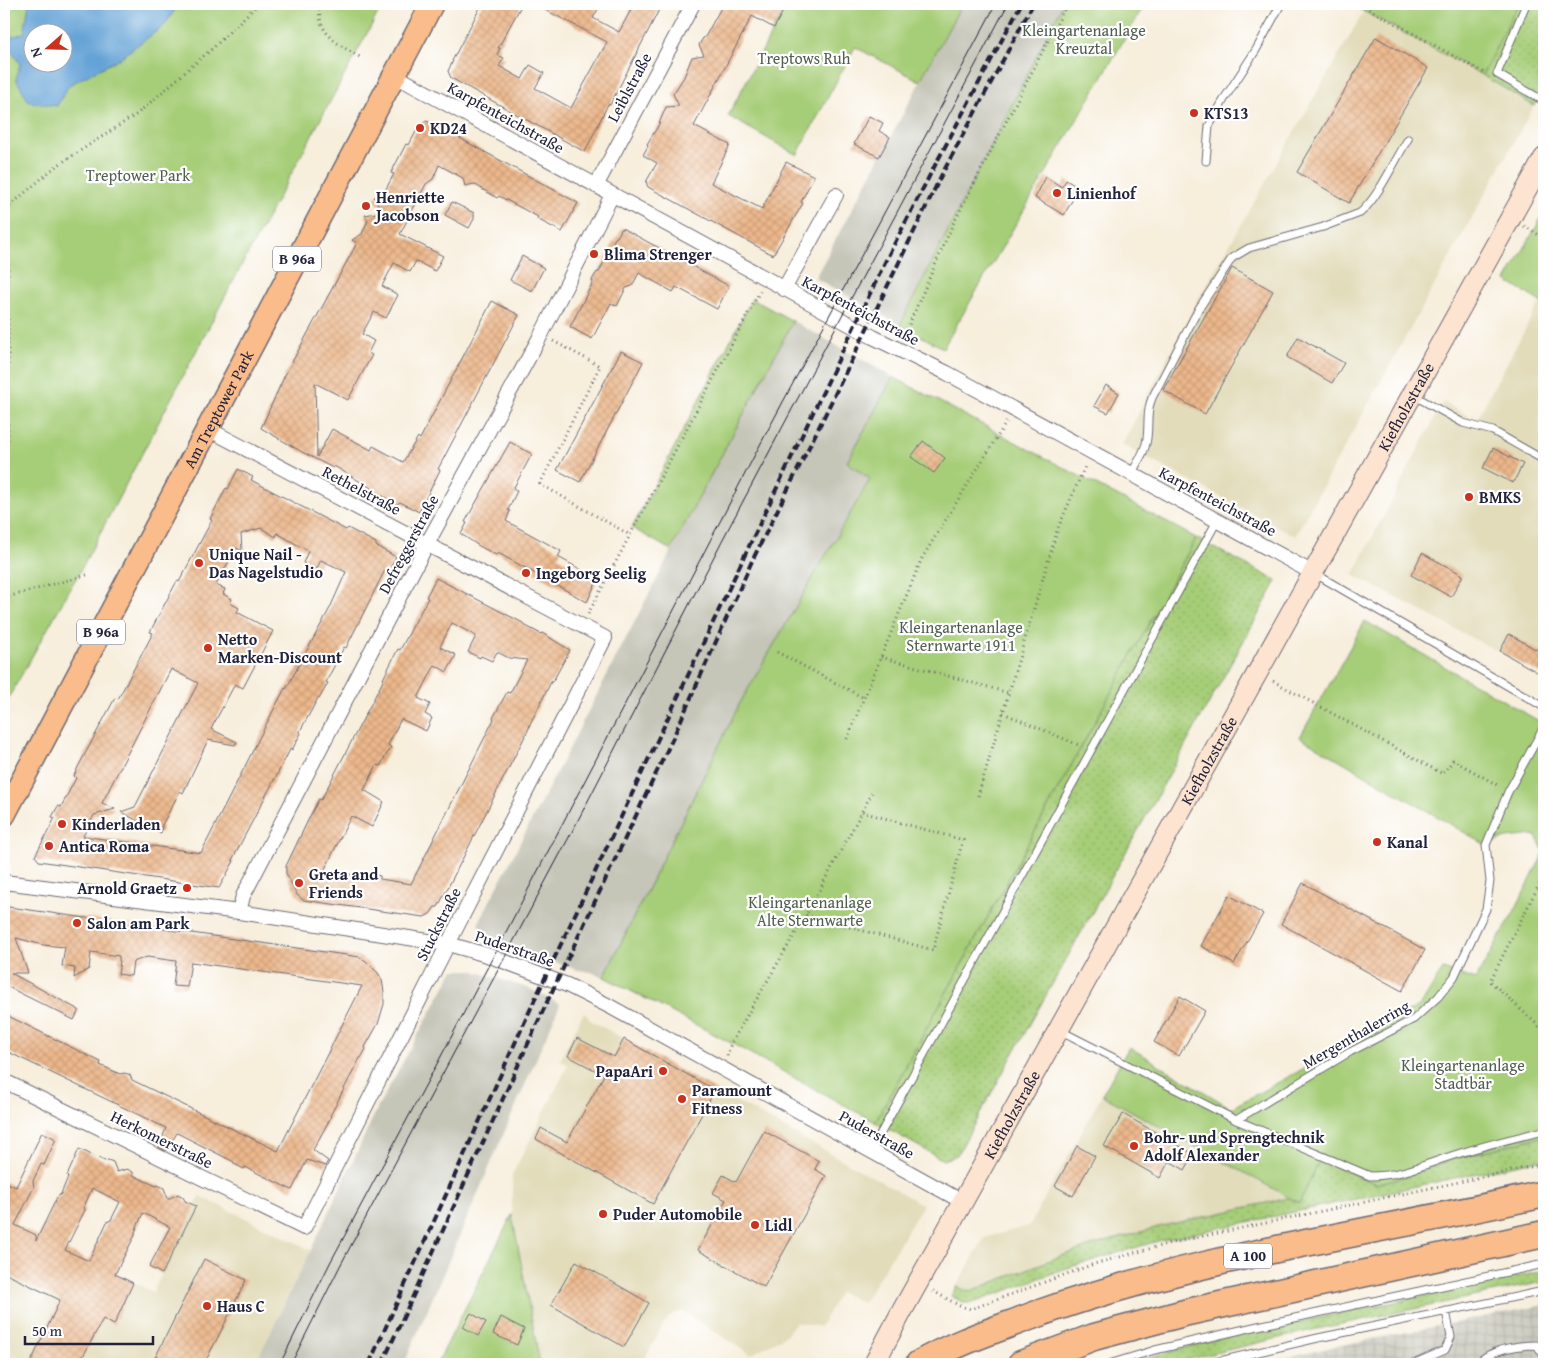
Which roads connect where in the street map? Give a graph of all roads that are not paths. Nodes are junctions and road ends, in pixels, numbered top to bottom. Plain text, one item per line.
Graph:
1 (432, 4) edge
2 (693, 4) edge
3 (1281, 4) edge
4 (1526, 4) edge
5 (394, 76) junction
6 (1544, 101) edge
7 (1408, 139) dead end
8 (1544, 158) edge
9 (1206, 161) dead end
10 (596, 186) junction
11 (612, 195) junction
12 (836, 195) dead end
13 (784, 289) junction
14 (1413, 394) junction
15 (208, 429) junction
16 (1544, 460) edge
17 (1131, 474) junction
18 (1217, 521) junction
19 (427, 544) junction
20 (1313, 573) junction
21 (605, 638) joint
22 (1544, 708) edge
23 (1544, 727) edge
24 (4, 815) edge
25 (4, 882) edge
26 (240, 912) junction
27 (448, 944) junction
28 (1058, 1030) junction
29 (4, 1081) edge
30 (1236, 1120) junction
31 (1544, 1131) edge
32 (871, 1152) junction
33 (1544, 1194) edge
34 (963, 1202) junction
35 (304, 1228) joint
36 (1544, 1234) edge
37 (1544, 1264) edge
38 (1544, 1291) edge
39 (1446, 1311) junction
40 (1544, 1356) edge
41 (874, 1364) edge
42 (919, 1364) edge
43 (1021, 1364) edge
44 (1109, 1364) edge
45 (1207, 1364) edge
46 (1414, 1364) edge
47 (1477, 1364) edge

1 - 5 main road, Am Treptower Park / B 96a
2 - 10 street, Leiblstraße
3 - 9 lane
4 - 6 lane
5 - 10 street, Karpfenteichstraße
5 - 15 main road, Am Treptower Park / B 96a
7 - 17 lane
8 - 14 street, Kiefholzstraße
10 - 11 street, Karpfenteichstraße
11 - 13 street, Karpfenteichstraße
11 - 19 street, Defreggerstraße
12 - 13 street
13 - 17 street, Karpfenteichstraße
14 - 16 lane
14 - 20 street, Kiefholzstraße
15 - 19 street, Rethelstraße
15 - 24 main road, Am Treptower Park / B 96a
17 - 18 street, Karpfenteichstraße
18 - 20 street, Karpfenteichstraße
18 - 32 lane
19 - 21 street, Rethelstraße
19 - 26 street, Defreggerstraße
20 - 22 lane
20 - 28 street, Kiefholzstraße
21 - 27 street, Stuckstraße
23 - 30 lane, Mergenthalerring
25 - 26 street, Puderstraße
26 - 27 street, Puderstraße
27 - 32 street, Puderstraße
27 - 35 street, Stuckstraße
28 - 30 lane
28 - 34 street, Kiefholzstraße
29 - 35 street, Herkomerstraße
30 - 31 lane
32 - 34 street, Puderstraße
33 - 42 highway, A 100
34 - 41 street, Kiefholzstraße
36 - 43 highway, A 100
37 - 44 lane
38 - 39 lane
39 - 45 lane
39 - 46 lane
40 - 47 lane

